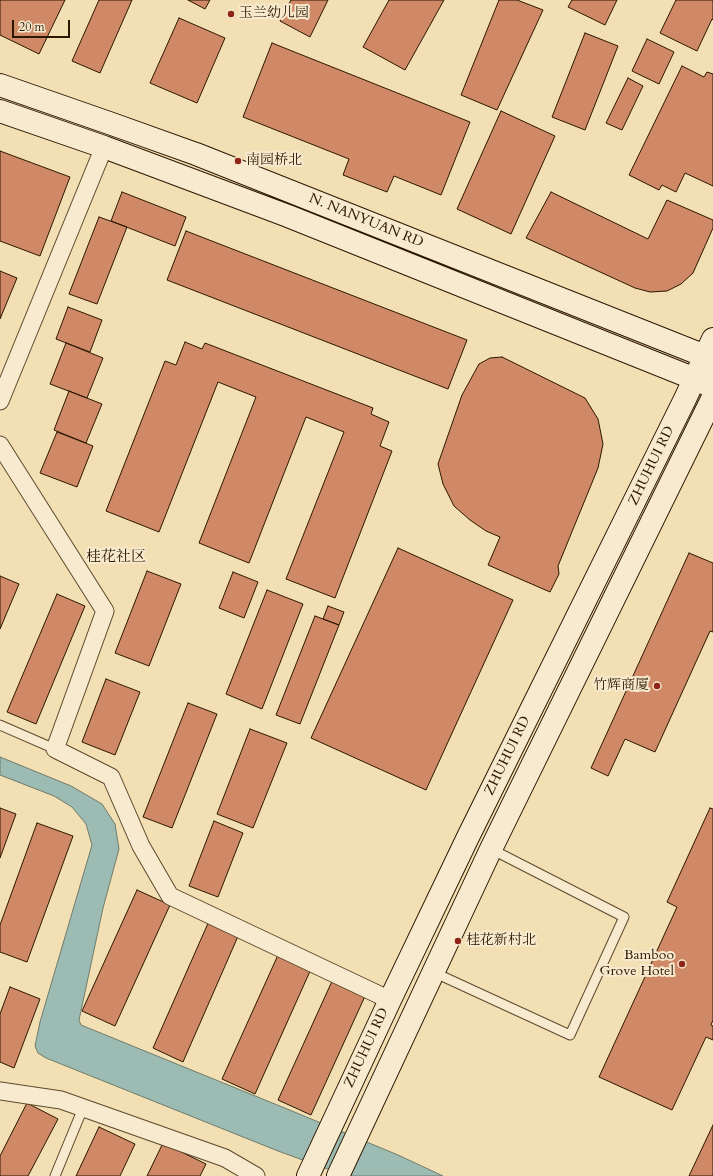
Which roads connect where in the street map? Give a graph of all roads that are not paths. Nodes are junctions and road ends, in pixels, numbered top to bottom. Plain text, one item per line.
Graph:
1 (0, 85) edge
2 (0, 111) edge
3 (104, 147) junction
4 (709, 347) edge
5 (707, 382) edge
6 (713, 397) edge
7 (0, 401) edge
8 (0, 445) edge
9 (0, 725) edge
10 (55, 749) junction
11 (491, 849) junction
12 (433, 972) junction
13 (390, 1000) junction
14 (0, 1091) edge
15 (83, 1108) junction
16 (55, 1176) edge
17 (256, 1176) edge
18 (308, 1176) edge
19 (338, 1176) edge

1 - 4 main road, N. NANYUAN RD
2 - 3 main road, N. NANYUAN RD
3 - 5 main road, N. NANYUAN RD
3 - 7 street
4 - 5 main road, ZHUHUI RD
5 - 13 main road, ZHUHUI RD
6 - 11 main road, ZHUHUI RD
8 - 10 street
9 - 10 lane
10 - 13 street
11 - 12 main road, ZHUHUI RD
11 - 12 lane
12 - 19 main road, ZHUHUI RD
13 - 18 main road, ZHUHUI RD
14 - 15 street
15 - 16 lane
15 - 17 street

